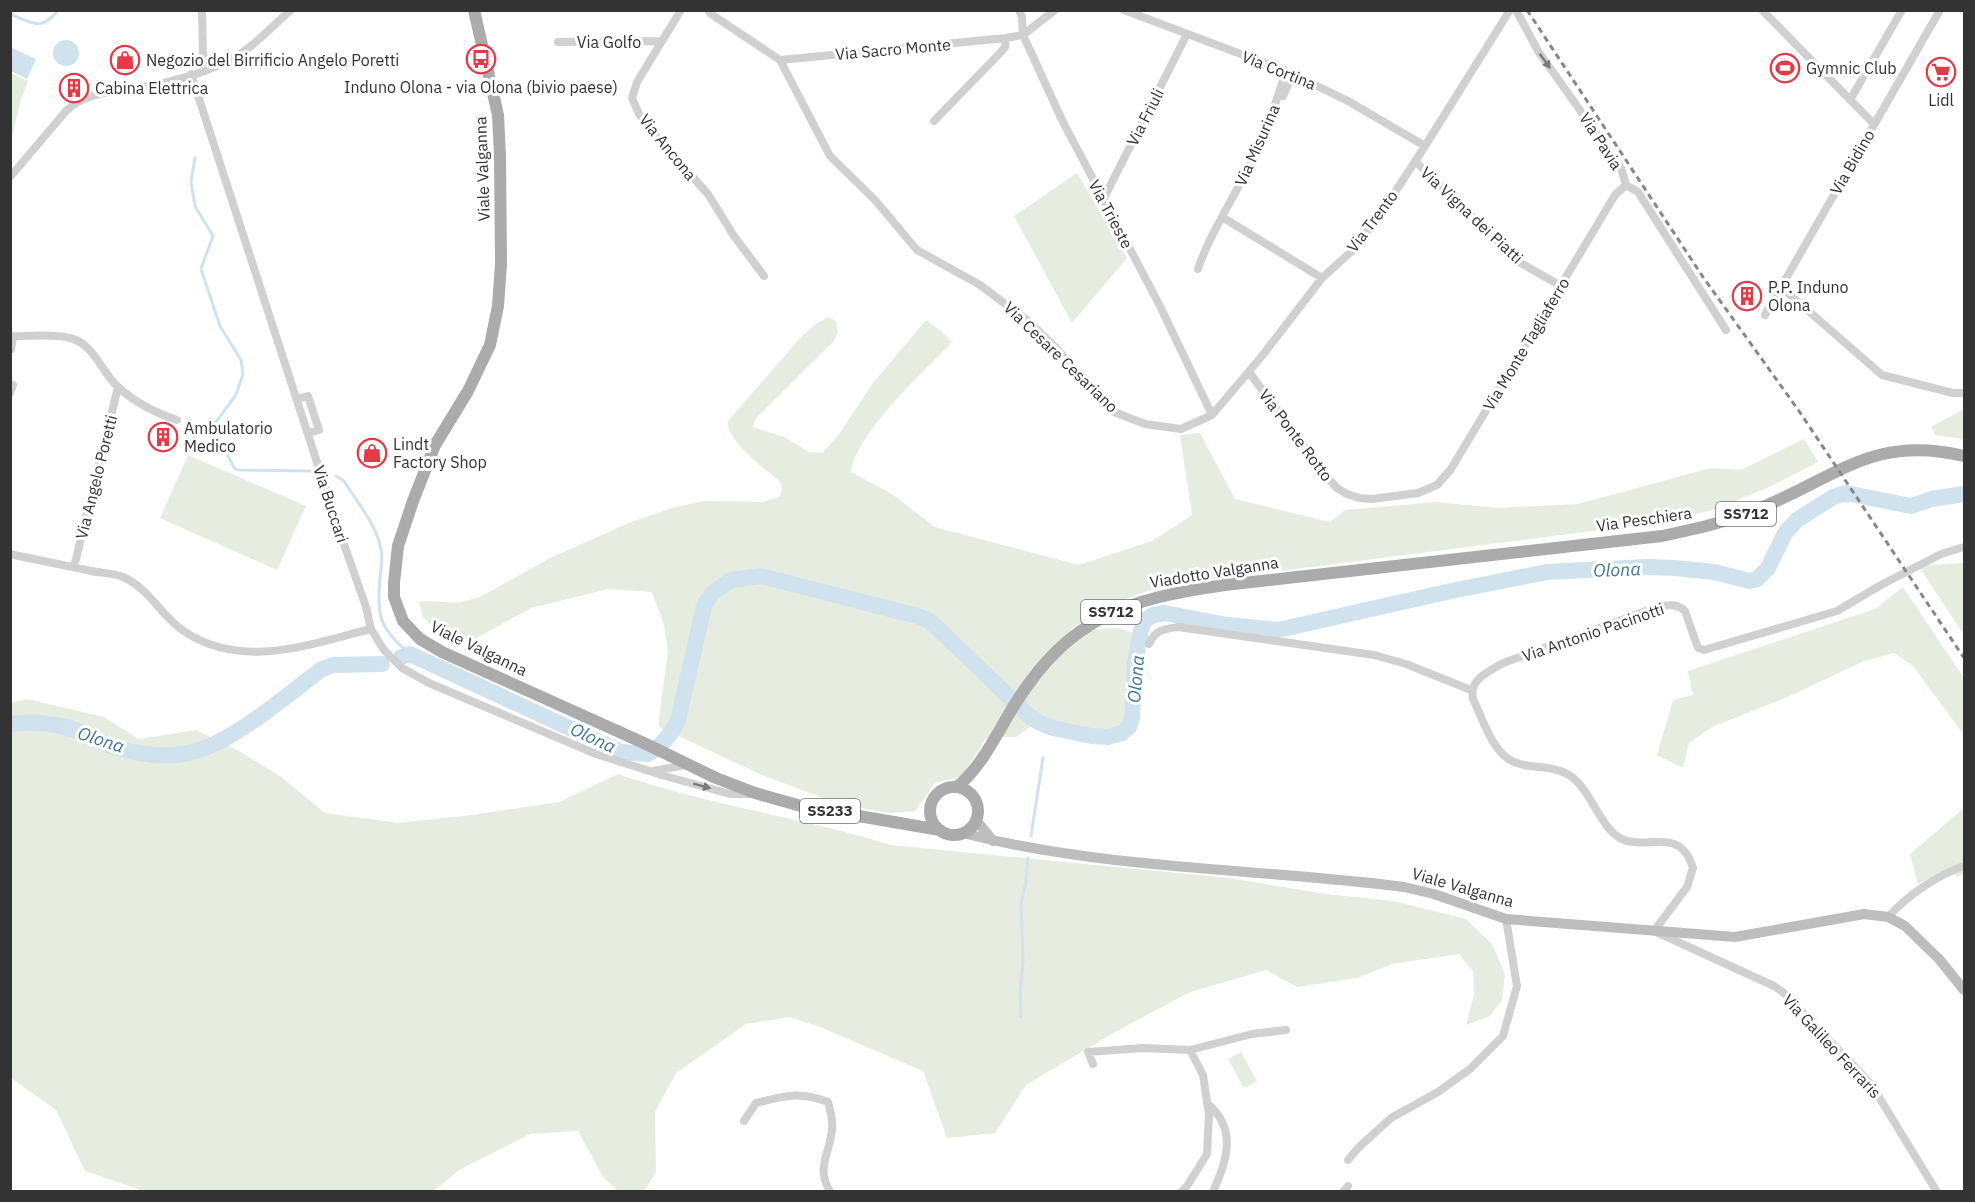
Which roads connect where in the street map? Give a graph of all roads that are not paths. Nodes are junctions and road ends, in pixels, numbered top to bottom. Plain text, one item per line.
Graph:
1 (202, 10) edge
2 (291, 10) edge
3 (681, 10) edge
4 (708, 10) edge
5 (1019, 10) edge
6 (1055, 10) edge
7 (1124, 10) edge
8 (1510, 10) edge
9 (1516, 10) edge
10 (1762, 10) edge
11 (1902, 10) edge
12 (1940, 10) edge
13 (474, 11) edge
14 (1187, 34) junction
15 (1023, 35) junction
16 (1006, 38) junction
17 (558, 42) dead end
18 (660, 42) junction
19 (780, 60) junction
20 (208, 69) junction
21 (1289, 73) junction
22 (190, 74) junction
23 (1850, 100) junction
24 (934, 121) dead end
25 (1874, 124) junction
26 (1425, 146) junction
27 (1415, 161) junction
28 (10, 177) edge
29 (1626, 185) junction
30 (1103, 200) junction
31 (1222, 217) junction
32 (1198, 269) dead end
33 (764, 276) dead end
34 (1322, 278) junction
35 (1561, 286) junction
36 (1781, 287) junction
37 (1765, 315) dead end
38 (1726, 330) dead end
39 (12, 337) edge
40 (11, 349) edge
41 (1249, 372) junction
42 (10, 384) edge
43 (118, 387) junction
44 (10, 393) edge
45 (1965, 393) edge
46 (297, 399) junction
47 (1212, 415) junction
48 (177, 420) dead end
49 (308, 433) junction
50 (1965, 456) edge
51 (1418, 493) joint
52 (1965, 547) edge
53 (10, 554) edge
54 (74, 567) junction
55 (1315, 574) joint
56 (371, 629) junction
57 (1149, 644) dead end
58 (1471, 690) junction
59 (690, 766) junction
60 (978, 766) junction
61 (651, 771) junction
62 (957, 787) junction
63 (755, 793) junction
64 (973, 795) junction
65 (930, 811) junction
66 (976, 820) junction
67 (906, 826) junction
68 (940, 830) junction
69 (963, 833) junction
70 (993, 841) junction
71 (1965, 866) edge
72 (1888, 917) junction
73 (1506, 920) junction
74 (1654, 931) junction
75 (1965, 990) edge
76 (1286, 1030) dead end
77 (1190, 1050) junction
78 (1093, 1064) dead end
79 (1207, 1103) junction
80 (744, 1121) dead end
81 (1348, 1160) dead end
82 (830, 1191) edge
83 (1181, 1191) edge
84 (1213, 1191) edge
85 (1936, 1191) edge

1 - 20 street
2 - 20 street
3 - 18 street, Via Ancona
4 - 19 street, Via Cesare Cesariano
5 - 15 street, Via Trieste
6 - 15 street, Via Sacro Monte
7 - 14 street, Via Cortina
8 - 26 street, Via Trento
9 -> 29 street, Via Pavia
10 - 23 street
11 - 23 street
12 - 25 street, Via Bidino
13 - 59 main road, Viale Valganna / SS233
14 - 21 street, Via Cortina
14 - 30 street, Via Friuli
15 - 16 street, Via Sacro Monte
15 - 30 street, Via Trieste
16 - 19 street, Via Sacro Monte
16 - 24 street
17 - 18 street, Via Golfo
18 - 33 street, Via Ancona
19 - 47 street, Via Cesare Cesariano
20 - 22 street
21 - 26 street, Via Cortina
21 - 31 street, Via Misurina
22 - 28 street
22 - 46 street, Via Buccari
23 - 25 street
25 - 36 street, Via Bidino
26 - 27 street, Via Trento
27 - 34 street, Via Trento
27 - 35 street, Via Vigna dei Piatti
29 - 35 street, Via Monte Tagliaferro
29 - 38 street, Via Pavia
30 - 47 street, Via Trieste
31 - 32 street, Via Misurina
31 - 34 street
34 - 41 street, Via Trento
35 - 51 street, Via Monte Tagliaferro
36 - 37 street, Via Bidino
36 - 45 street
39 - 40 street
39 - 43 street
41 - 47 street, Via Trento
41 - 51 street, Via Ponte Rotto
42 - 44 street
43 - 48 street
43 - 54 street, Via Angelo Poretti
46 - 49 street, Via Buccari
46 - 49 street
49 - 56 street, Via Buccari
50 - 55 main road, Via Peschiera / SS712
52 - 58 street, Via Antonio Pacinotti
53 - 54 street
54 - 56 street
55 - 60 main road, Viadotto Valganna / SS712
56 - 61 street, Via Buccari
57 - 58 street
58 - 74 street
59 - 61 street, Via Buccari
59 - 63 main road, Viale Valganna / SS233
60 - 62 main road, SS712
60 - 64 main road, SS712
61 -> 63 street, Via Buccari
62 - 64 main road
62 - 65 main road
63 - 67 main road, Viale Valganna / SS233
64 - 66 main road
65 - 67 main road
65 - 68 main road
66 - 69 main road
66 - 70 main road
67 - 68 main road, Viale Valganna / SS233
68 - 69 main road
69 - 70 main road, Viale Valganna
70 - 73 main road, Viale Valganna
71 - 72 street
72 - 74 main road, Viale Valganna
72 - 75 main road, Viale Valganna
73 - 74 main road, Viale Valganna
73 - 81 street
74 - 85 street, Via Galileo Ferraris
76 - 77 street
77 - 78 street
77 - 79 street
79 - 83 street
79 - 84 street
80 - 82 street

